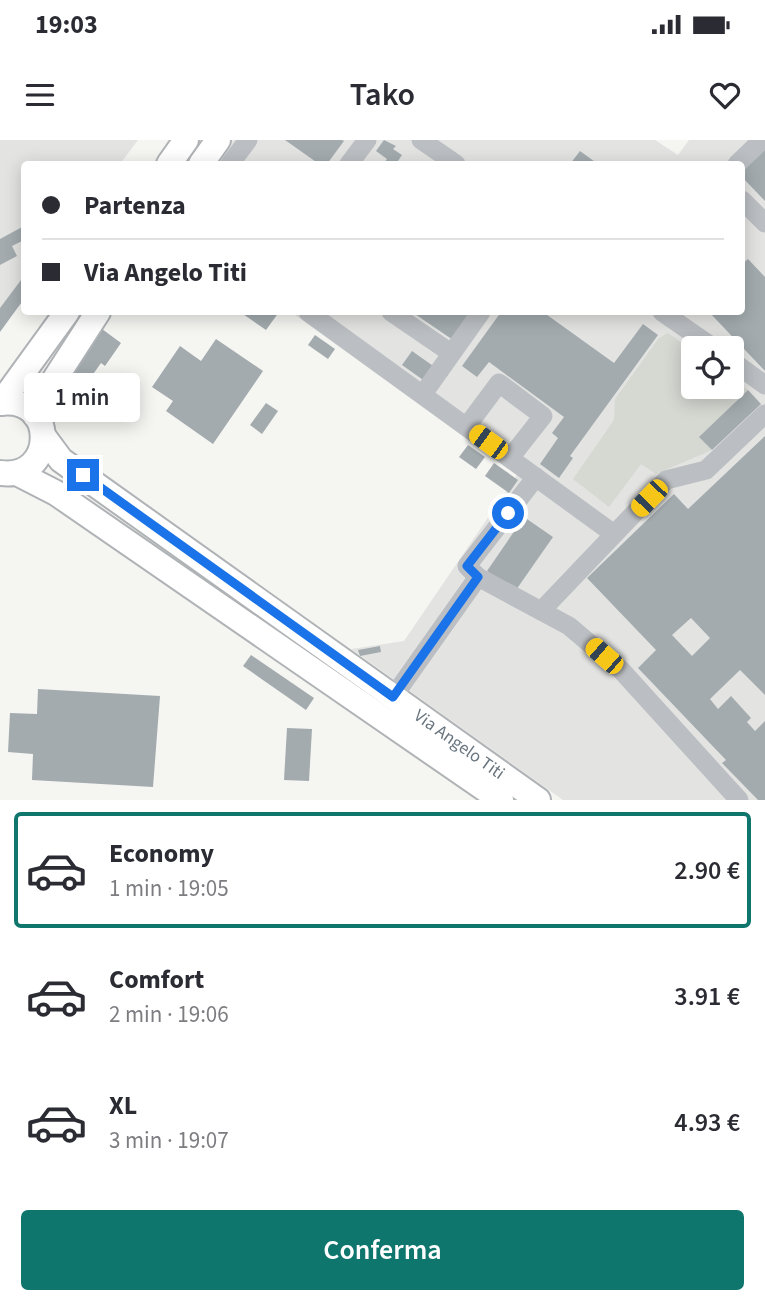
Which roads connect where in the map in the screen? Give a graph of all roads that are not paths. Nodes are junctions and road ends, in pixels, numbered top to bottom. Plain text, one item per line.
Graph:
1 (186, 140) edge
2 (218, 140) edge
3 (248, 140) edge
4 (367, 140) edge
5 (421, 140) edge
6 (762, 140) edge
7 (171, 161) edge
8 (203, 161) edge
9 (232, 161) edge
10 (351, 161) edge
11 (452, 161) edge
12 (740, 161) edge
13 (745, 203) edge
14 (765, 223) edge
15 (65, 315) edge
16 (96, 315) edge
17 (311, 315) edge
18 (395, 315) edge
19 (479, 315) edge
20 (666, 315) edge
21 (696, 336) edge
22 (451, 354) junction
23 (744, 370) edge
24 (765, 385) edge
25 (423, 394) junction
26 (1, 403) edge
27 (765, 414) edge
28 (40, 426) junction
29 (467, 426) junction
30 (510, 458) junction
31 (9, 473) edge
32 (536, 477) junction
33 (614, 534) junction
34 (478, 577) junction
35 (541, 611) junction
36 (390, 707) junction
37 (501, 800) edge
38 (538, 800) edge
39 (738, 800) edge

1 - 7 main road
2 - 8 main road
3 - 9 street
4 - 10 street
5 - 11 street
6 - 12 street
13 - 14 street
15 - 26 main road
16 - 28 main road
17 - 25 street
18 - 22 street
19 - 22 street
20 - 21 street
22 - 25 street
23 - 24 street
25 - 29 street
26 - 28 main road
27 - 33 street
28 - 31 main road
28 - 36 main road, Via Angelo Titi
29 - 30 street
29 - 30 street
30 - 32 street
31 - 36 main road, Via Angelo Titi
32 - 33 street
32 - 34 street
33 - 35 street
34 - 35 street
34 - 36 street
35 - 39 street
36 - 37 main road, Via Angelo Titi
36 - 38 main road, Via Angelo Titi

